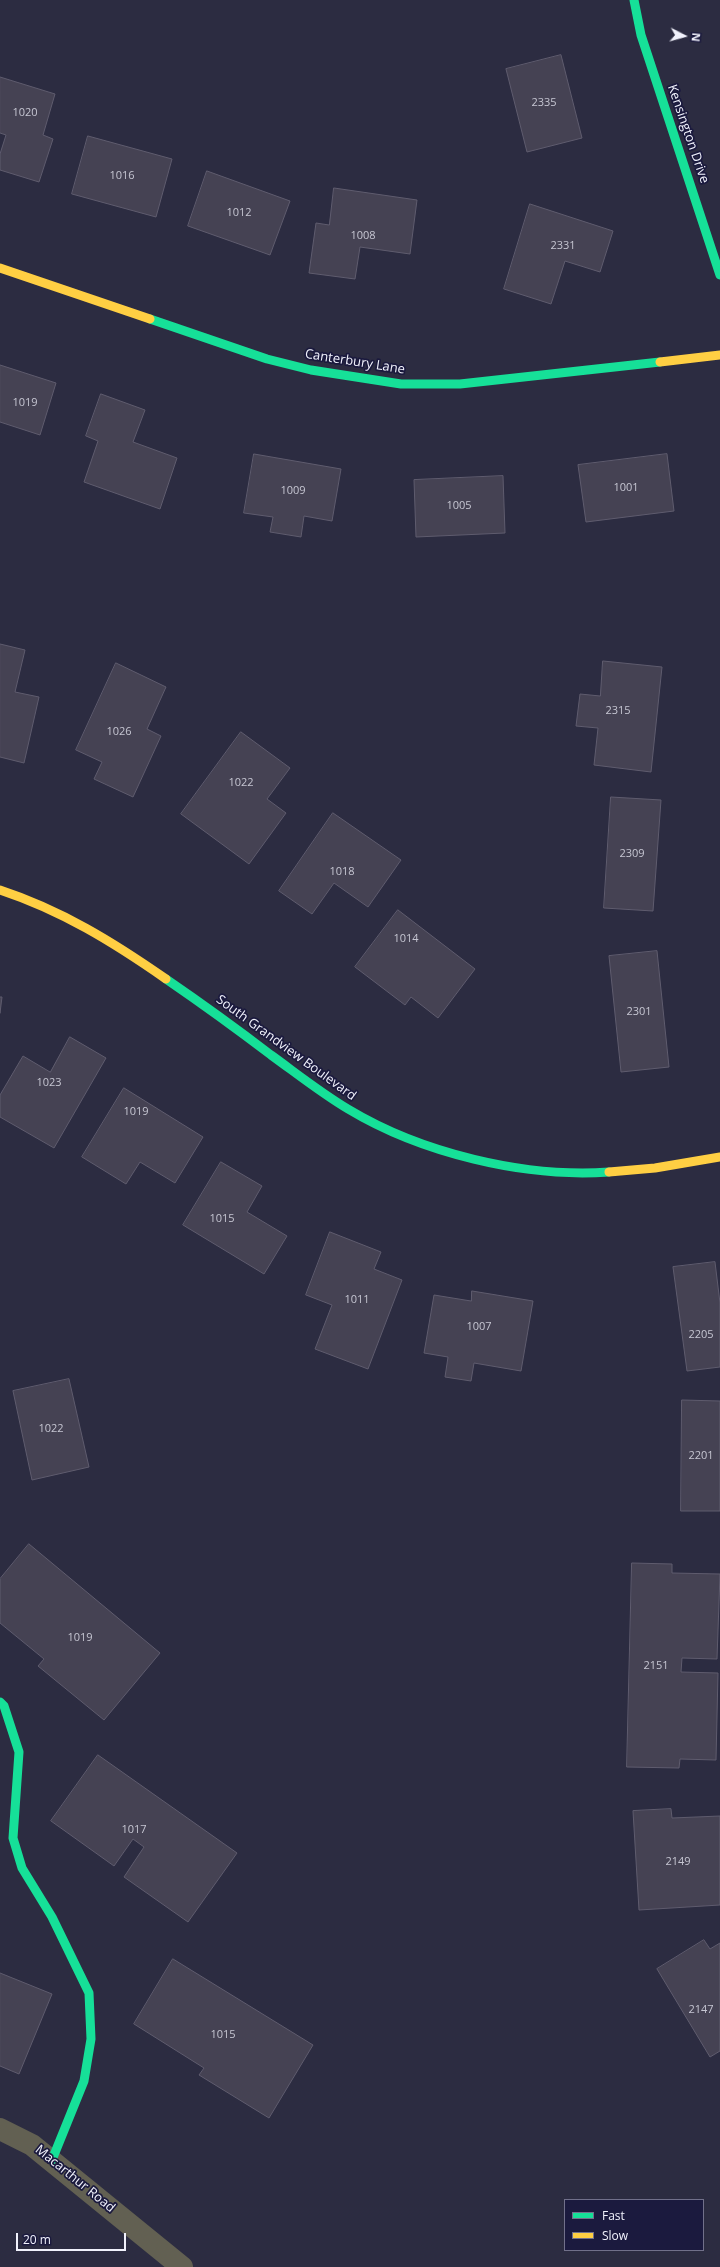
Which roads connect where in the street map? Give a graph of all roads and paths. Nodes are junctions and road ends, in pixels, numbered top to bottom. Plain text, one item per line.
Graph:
1 (634, 0) edge
2 (0, 268) edge
3 (720, 275) edge
4 (720, 355) edge
5 (0, 890) edge
6 (720, 1157) edge
7 (0, 1702) edge
8 (0, 2129) edge
9 (52, 2160) junction
10 (182, 2267) edge

1 - 3 street, Kensington Drive
2 - 4 street, Canterbury Lane
5 - 6 street, South Grandview Boulevard
7 - 9 street
8 - 9 street, Macarthur Road
9 - 10 street, Macarthur Road

